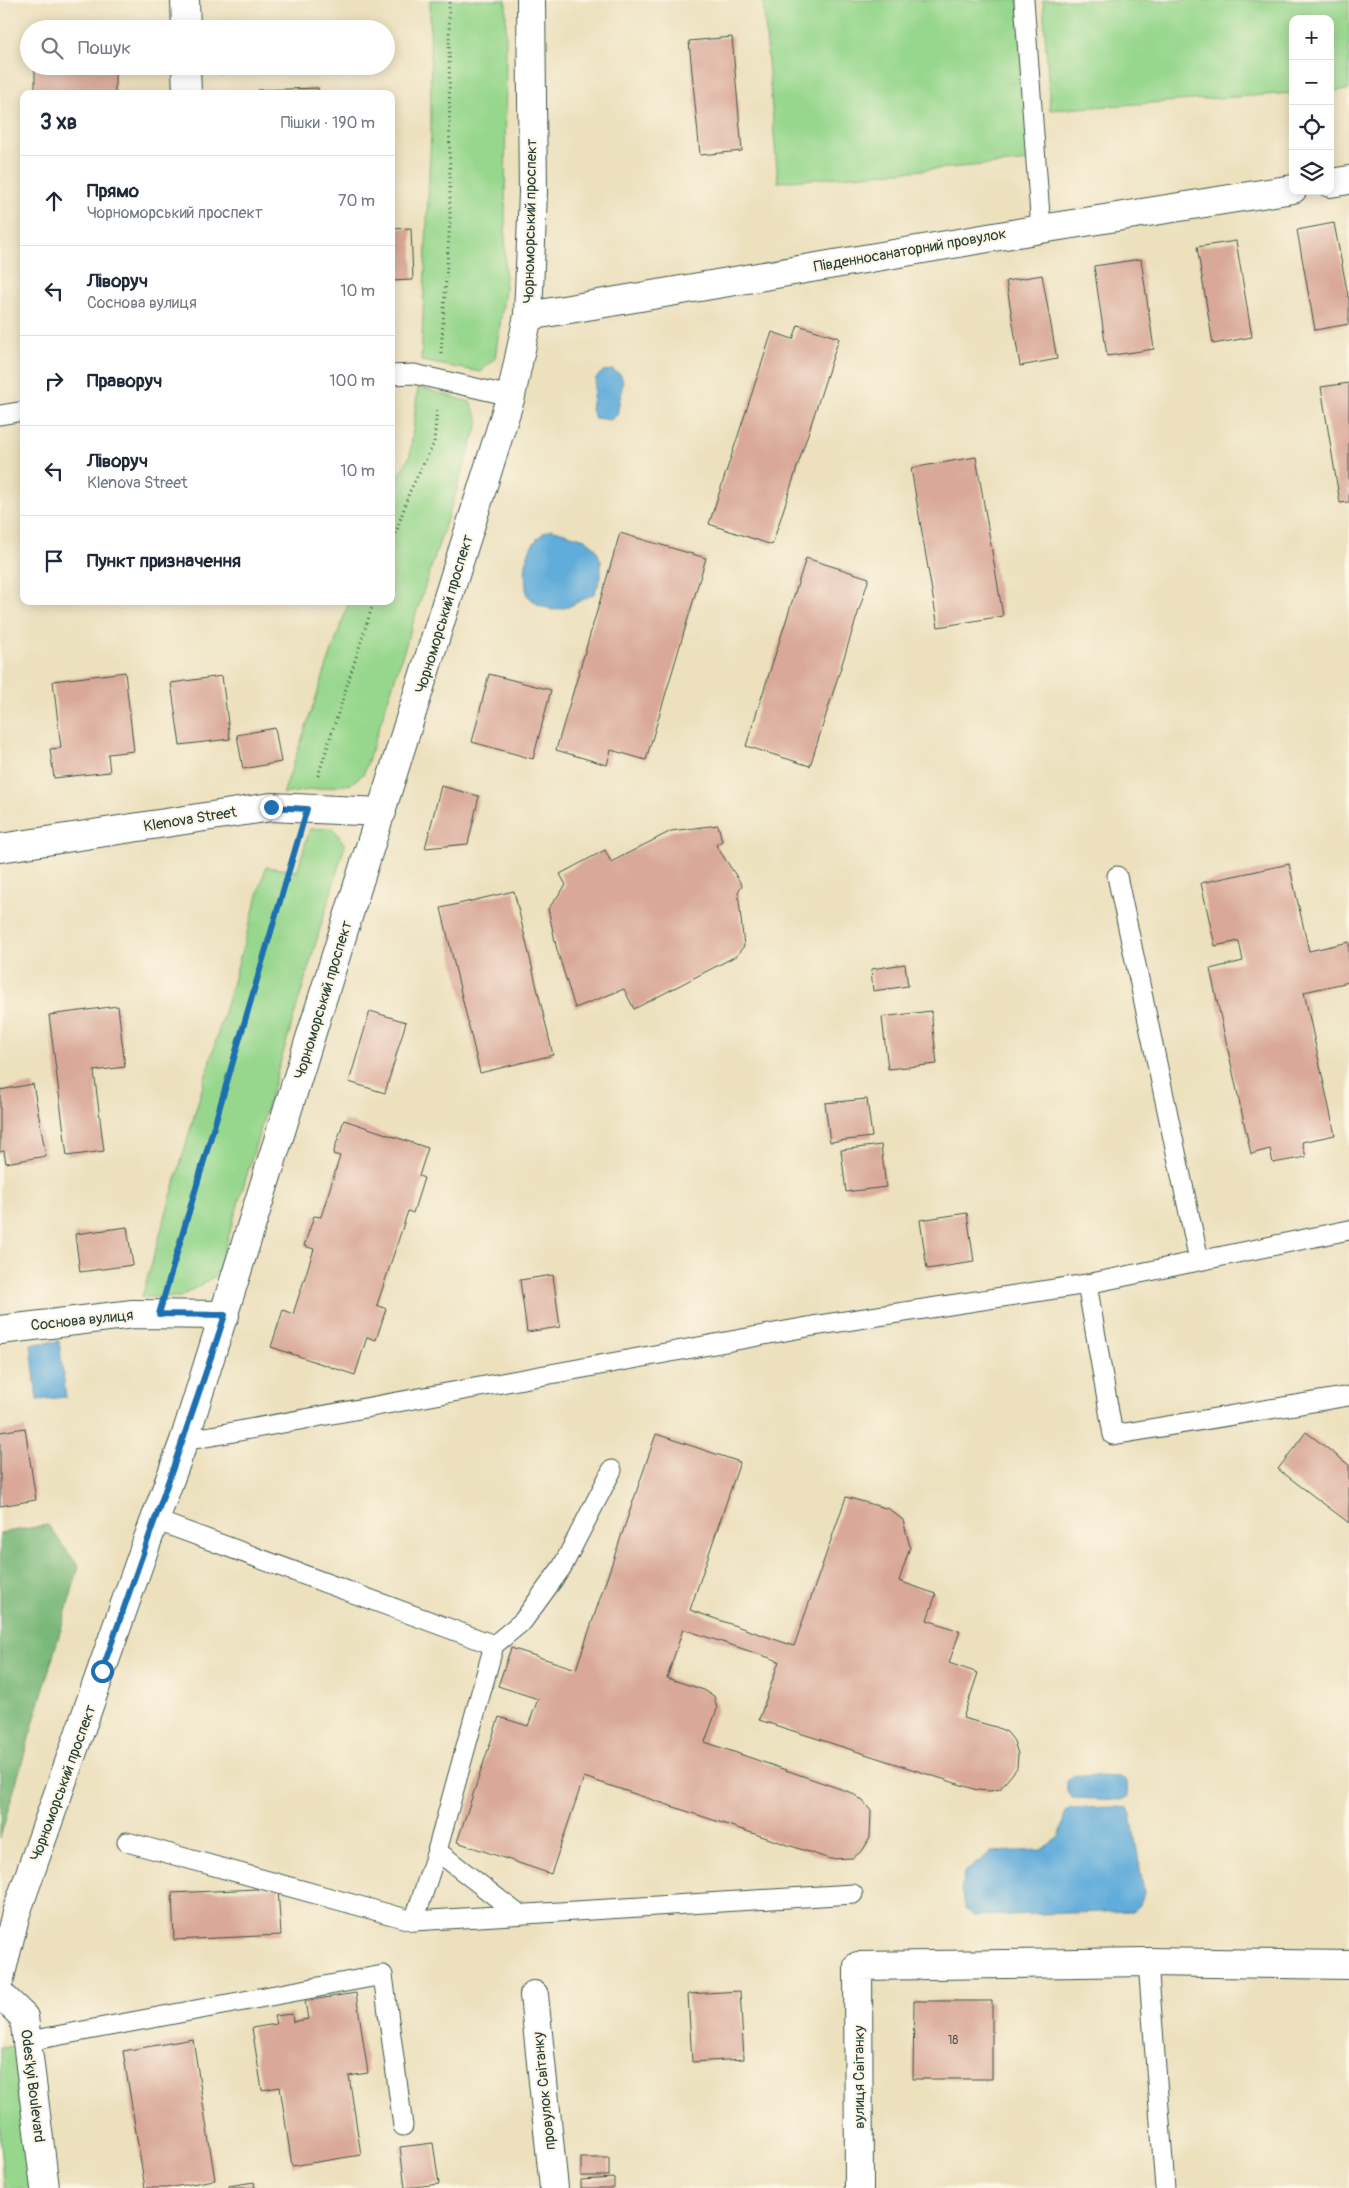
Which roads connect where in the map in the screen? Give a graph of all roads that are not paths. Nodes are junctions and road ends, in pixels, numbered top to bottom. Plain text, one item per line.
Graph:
1 (185, 0) edge
2 (531, 0) edge
3 (1024, 0) edge
4 (186, 20) edge
5 (186, 75) edge
6 (187, 90) edge
7 (1349, 180) edge
8 (1334, 182) edge
9 (1289, 190) edge
10 (1041, 229) junction
11 (528, 316) junction
12 (395, 375) edge
13 (511, 396) junction
14 (20, 413) edge
15 (0, 416) edge
16 (382, 812) junction
17 (0, 848) edge
18 (1117, 876) dead end
19 (1349, 1230) edge
20 (1199, 1260) junction
21 (1087, 1284) junction
22 (225, 1315) junction
23 (0, 1330) edge
24 (1349, 1396) edge
25 (184, 1441) junction
26 (612, 1470) dead end
27 (154, 1520) junction
28 (494, 1645) junction
29 (127, 1842) dead end
30 (437, 1851) junction
31 (854, 1894) dead end
32 (518, 1914) junction
33 (414, 1921) junction
34 (1148, 1962) junction
35 (1349, 1965) edge
36 (0, 1978) edge
37 (0, 1994) edge
38 (534, 1995) dead end
39 (28, 2041) junction
40 (403, 2126) dead end
41 (45, 2188) edge
42 (554, 2188) edge
43 (859, 2188) edge
44 (1164, 2188) edge

1 - 4 street
2 - 11 street, Чорноморський проспект
3 - 10 lane
5 - 6 street
7 - 8 street
9 - 10 street, Південносанаторний провулок
10 - 11 street, Південносанаторний провулок
11 - 13 street, Чорноморський проспект
12 - 13 lane
13 - 16 street, Чорноморський проспект
14 - 15 lane
16 - 17 street, Klenova Street
16 - 22 street, Чорноморський проспект
18 - 20 lane
19 - 20 lane
20 - 21 lane
21 - 24 lane
21 - 25 lane
22 - 23 street, Соснова вулиця
22 - 25 street, Чорноморський проспект
25 - 27 street, Чорноморський проспект
26 - 28 lane
27 - 28 lane
27 - 36 street, Чорноморський проспект
28 - 30 lane
29 - 33 lane
30 - 32 lane
30 - 33 lane
31 - 32 lane
32 - 33 lane
34 - 35 street
34 - 43 street, вулиця Світанку
34 - 44 lane
37 - 39 street, Odes'kyi Boulevard
38 - 42 street, провулок Світанку
39 - 40 lane
39 - 41 street, Odes'kyi Boulevard

